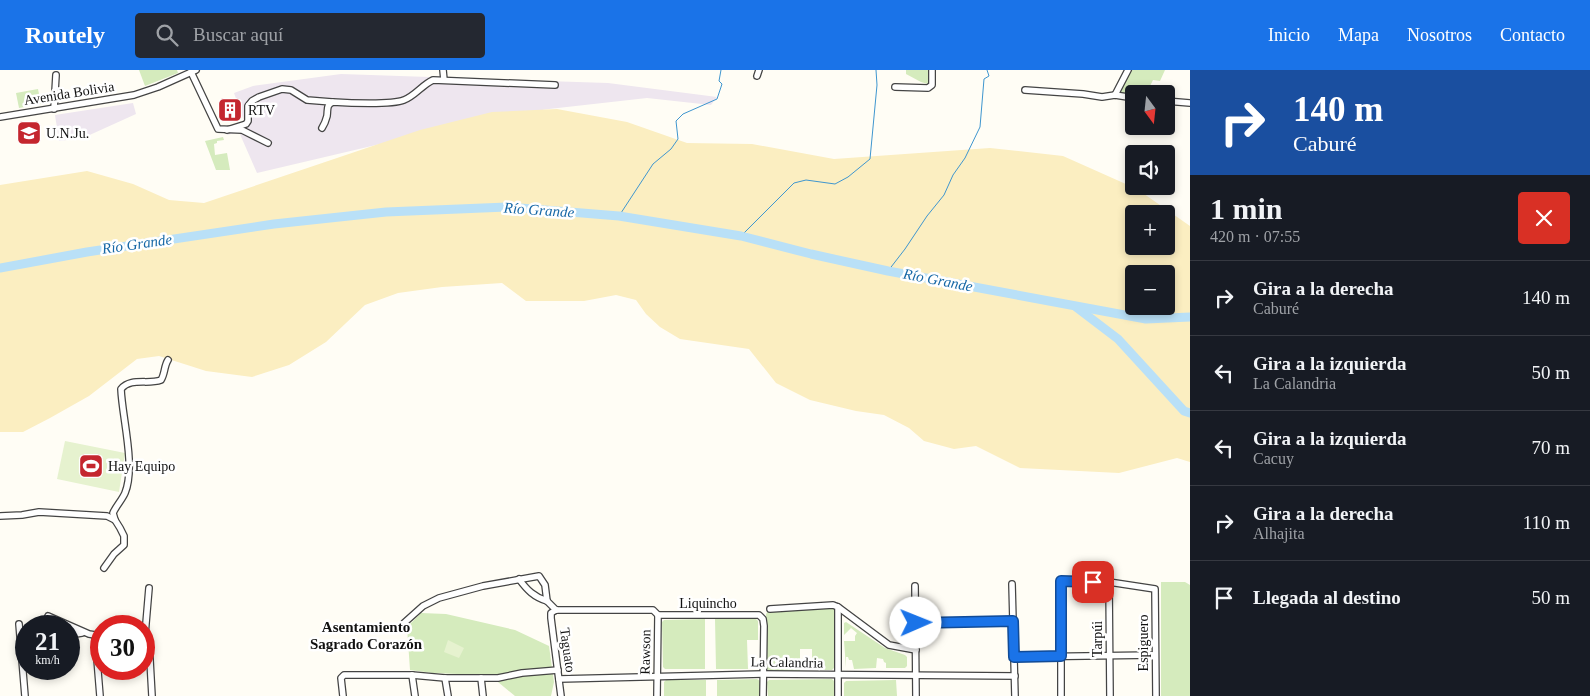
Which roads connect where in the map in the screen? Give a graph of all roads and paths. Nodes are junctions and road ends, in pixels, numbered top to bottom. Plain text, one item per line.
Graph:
1 (443, 70) edge
2 (932, 70) edge
3 (1128, 70) edge
4 (194, 71) edge
5 (56, 75) dead end
6 (444, 80) junction
7 (555, 84) dead end
8 (894, 87) dead end
9 (1025, 90) dead end
10 (1115, 95) junction
11 (1125, 97) edge
12 (333, 102) junction
13 (1175, 102) edge
14 (1190, 104) edge
15 (54, 108) junction
16 (0, 117) edge
17 (322, 128) dead end
18 (227, 130) junction
19 (268, 143) dead end
20 (168, 360) dead end
21 (0, 516) edge
22 (116, 520) junction
23 (104, 568) dead end
24 (519, 579) junction
25 (1109, 582) junction
26 (1012, 584) dead end
27 (915, 586) dead end
28 (149, 588) dead end
29 (547, 601) junction
30 (836, 606) junction
31 (556, 610) junction
32 (770, 610) dead end
33 (146, 615) edge
34 (658, 615) junction
35 (1013, 621) junction
36 (404, 623) dead end
37 (916, 623) junction
38 (80, 631) edge
39 (85, 633) junction
40 (80, 634) edge
41 (90, 634) edge
42 (916, 650) junction
43 (1110, 655) junction
44 (1155, 655) junction
45 (1061, 656) junction
46 (1014, 657) junction
47 (558, 670) junction
48 (763, 674) junction
49 (412, 675) junction
50 (837, 675) junction
51 (657, 676) junction
52 (916, 676) junction
53 (1015, 676) junction
54 (445, 678) junction
55 (481, 678) junction
56 (559, 679) junction
57 (24, 680) edge
58 (98, 680) edge
59 (151, 680) edge
60 (25, 696) edge
61 (100, 696) edge
62 (152, 696) edge
63 (343, 696) edge
64 (414, 696) edge
65 (448, 696) edge
66 (483, 696) edge
67 (561, 696) edge
68 (657, 696) edge
69 (763, 696) edge
70 (838, 696) edge
71 (916, 696) edge
72 (1015, 696) edge
73 (1061, 696) edge
74 (1110, 696) edge
75 (1156, 696) edge

1 - 6 street
2 - 8 street
3 - 10 street
4 - 15 street, Avenida Bolivia
4 - 18 street
5 - 15 street
6 - 7 street
6 - 12 street
9 - 10 street
10 - 11 street
12 - 17 street
12 - 18 street
13 - 14 street
15 - 16 street, Avenida Bolivia
18 - 19 street
20 - 22 street
21 - 22 street
22 - 23 street
24 - 29 street
24 - 29 street
24 - 36 street
25 - 43 street, Tarpúi
25 - 44 street, Espiguero
25 - 45 street
26 - 35 street
27 - 37 street
28 - 33 street
29 - 31 street
30 - 32 street
30 - 42 street
30 - 50 street
31 - 34 street, Rawson
31 - 47 street, Taguato
34 - 48 street, Liquincho
34 - 51 street, Rawson
35 - 37 street
35 - 46 street
37 - 42 street
38 - 39 street
39 - 40 street
39 - 41 street
42 - 52 street
43 - 44 street
43 - 45 street
43 - 74 street, Tarpúi
44 - 75 street, Espiguero
45 - 46 street
45 - 73 street
46 - 53 street
47 - 55 street
47 - 56 street, Taguato
48 - 50 street, La Calandria
48 - 51 street, La Calandria
48 - 69 street
49 - 54 street
49 - 63 street
49 - 64 street
50 - 52 street, La Calandria
50 - 70 street
51 - 56 street, La Calandria
51 - 68 street, Rawson
52 - 53 street, La Calandria
52 - 71 street
53 - 72 street
54 - 55 street
54 - 65 street
55 - 66 street
56 - 67 street, Taguato
57 - 60 street
58 - 61 street
59 - 62 street

